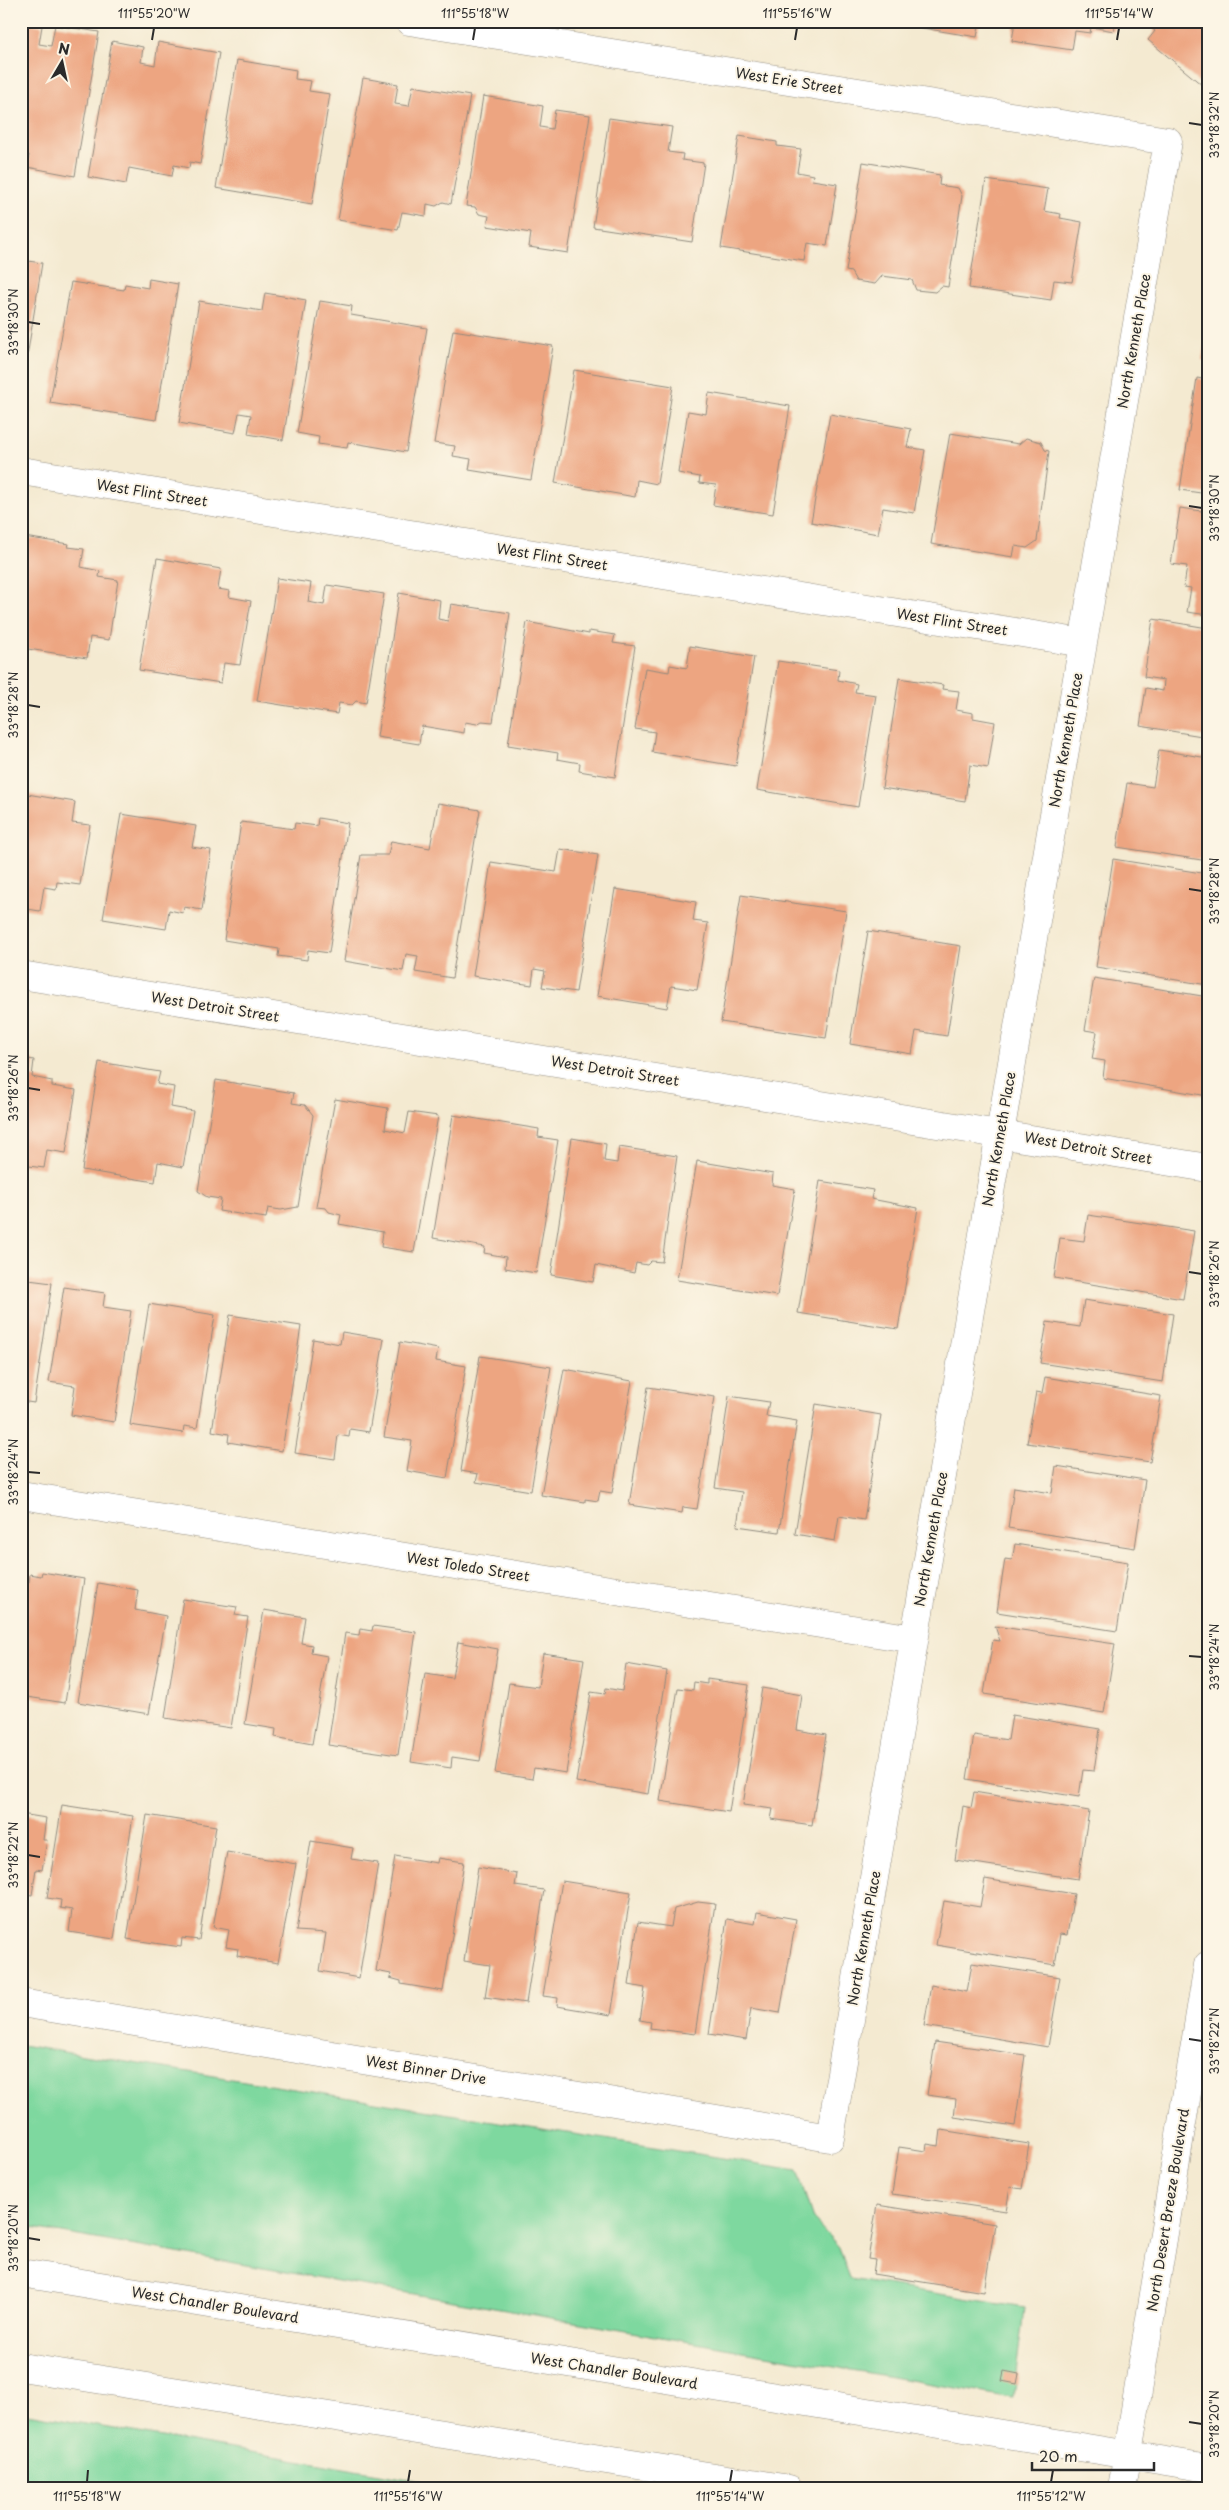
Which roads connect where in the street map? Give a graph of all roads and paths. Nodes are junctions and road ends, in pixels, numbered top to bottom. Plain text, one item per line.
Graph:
1 (409, 21) edge
2 (1168, 141) joint
3 (21, 472) edge
4 (1083, 643) junction
5 (21, 976) edge
6 (1000, 1133) junction
7 (1208, 1168) edge
8 (21, 1495) edge
9 (914, 1639) junction
10 (1208, 1965) edge
11 (21, 2003) edge
12 (830, 2138) joint
13 (21, 2273) edge
14 (21, 2367) edge
15 (1128, 2456) junction
16 (1208, 2468) edge
17 (789, 2489) edge
18 (1122, 2489) edge

1 - 2 street, West Erie Street
2 - 4 street, North Kenneth Place
3 - 4 street, West Flint Street
4 - 6 street, North Kenneth Place
5 - 6 street, West Detroit Street
6 - 7 street, West Detroit Street
6 - 9 street, North Kenneth Place
8 - 9 street, West Toledo Street
9 - 12 street, North Kenneth Place
10 - 15 street, North Desert Breeze Boulevard
11 - 12 street, West Binner Drive
13 - 15 street, West Chandler Boulevard
14 - 17 street
15 - 16 street, West Chandler Boulevard
15 - 18 street, North Desert Breeze Boulevard

